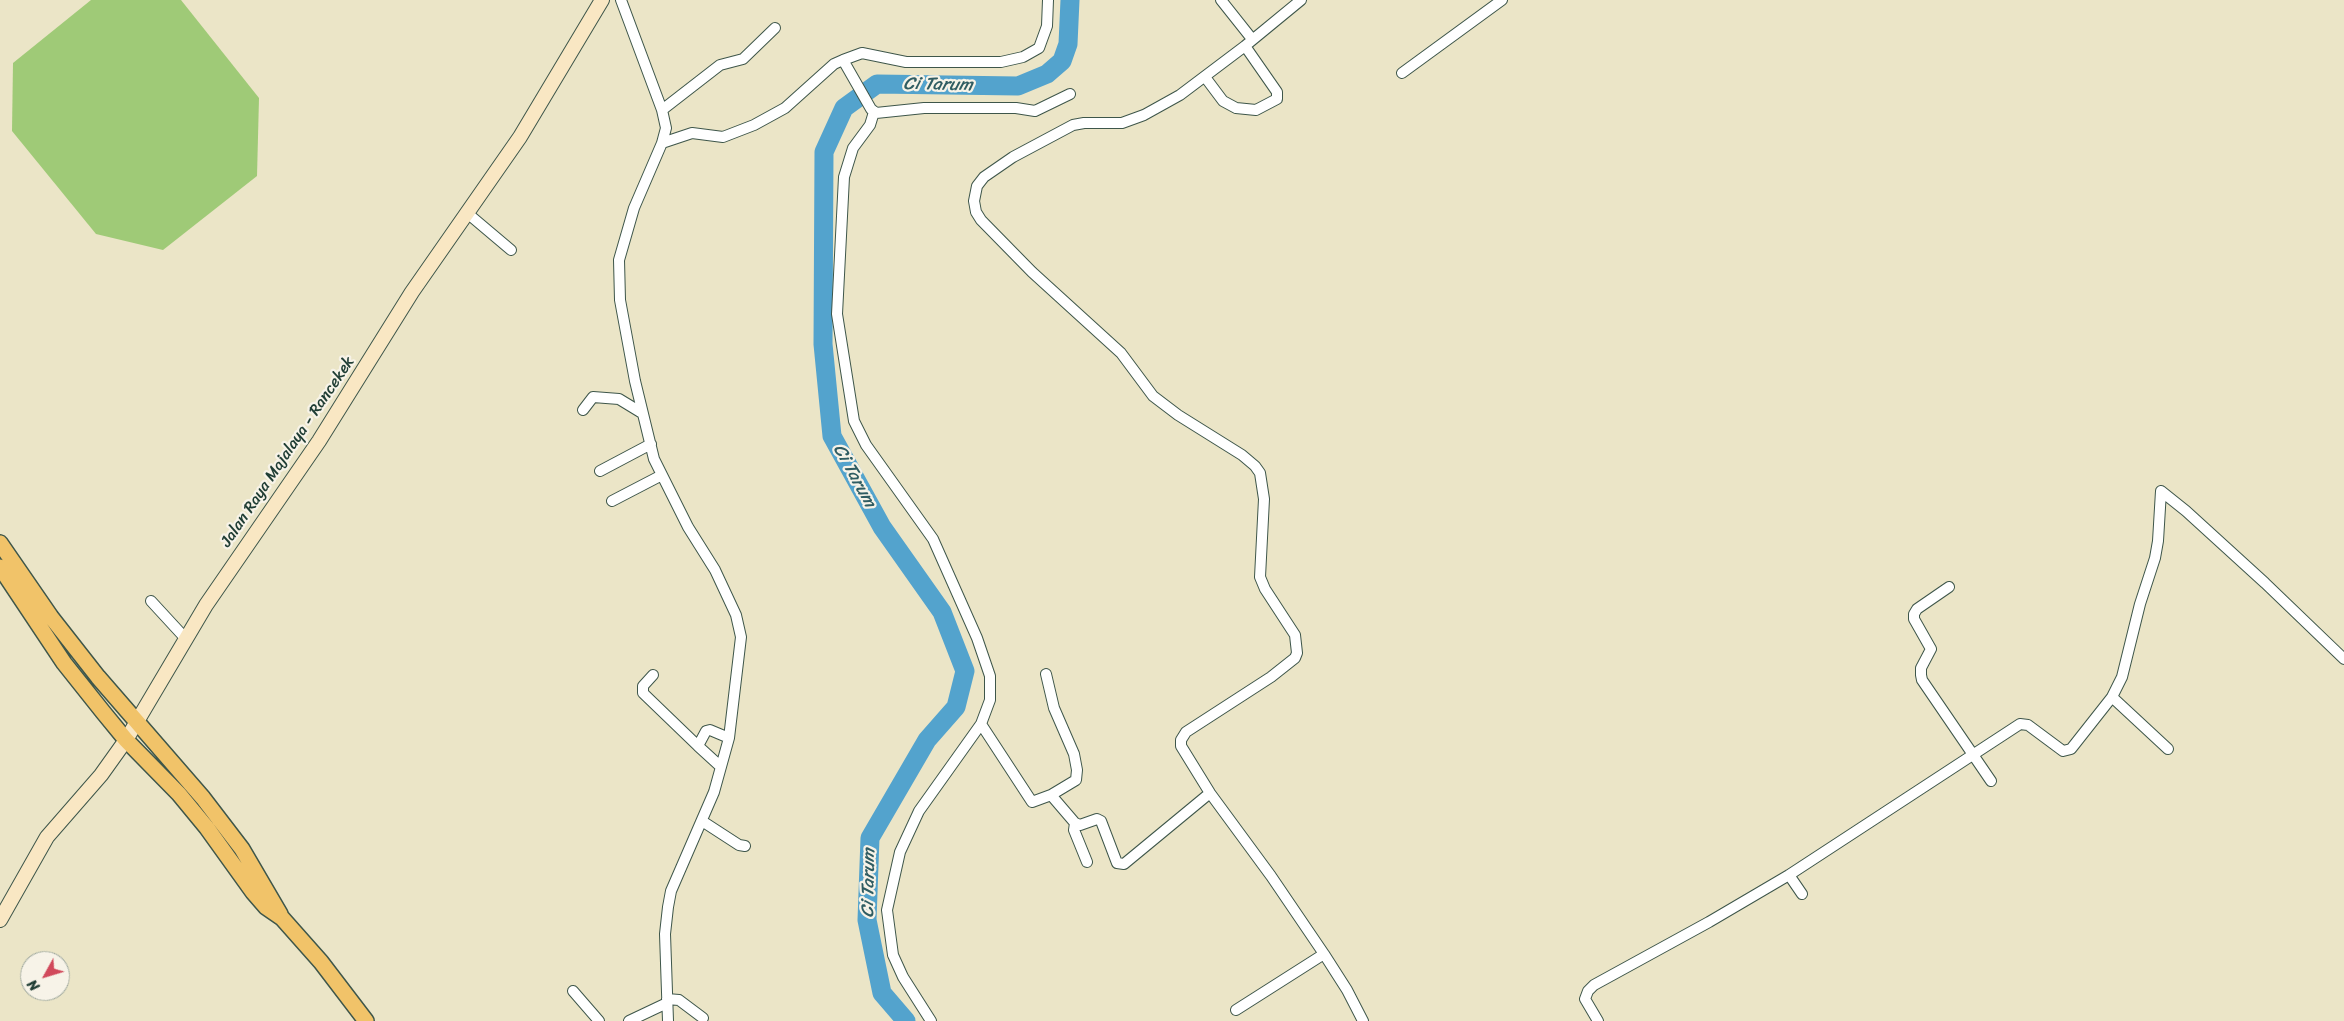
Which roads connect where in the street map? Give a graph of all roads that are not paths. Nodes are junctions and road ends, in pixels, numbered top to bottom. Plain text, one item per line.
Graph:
1 (602, 0) edge
2 (621, 0) edge
3 (1048, 0) edge
4 (1221, 0) edge
5 (1301, 0) edge
6 (1502, 0) edge
7 (774, 28) dead end
8 (1249, 43) junction
9 (844, 62) junction
10 (1402, 73) dead end
11 (1205, 77) junction
12 (1070, 94) dead end
13 (662, 110) junction
14 (872, 110) junction
15 (662, 143) junction
16 (466, 212) junction
17 (511, 250) dead end
18 (583, 410) dead end
19 (642, 413) junction
20 (651, 444) junction
21 (600, 471) dead end
22 (662, 475) junction
23 (612, 501) dead end
24 (0, 543) edge
25 (0, 567) edge
26 (1949, 586) dead end
27 (151, 601) dead end
28 (186, 639) junction
29 (2344, 659) edge
30 (1046, 674) dead end
31 (653, 675) dead end
32 (2112, 697) junction
33 (136, 722) junction
34 (981, 724) junction
35 (729, 738) junction
36 (126, 740) junction
37 (698, 746) junction
38 (2168, 749) dead end
39 (1973, 755) junction
40 (720, 767) junction
41 (1991, 781) dead end
42 (1210, 793) junction
43 (1051, 795) junction
44 (702, 821) junction
45 (1075, 823) junction
46 (745, 846) dead end
47 (1087, 862) dead end
48 (1789, 875) junction
49 (1802, 894) dead end
50 (282, 918) junction
51 (0, 920) edge
52 (1324, 954) junction
53 (573, 991) dead end
54 (667, 1001) junction
55 (1236, 1010) dead end
56 (703, 1018) dead end
57 (366, 1021) edge
58 (599, 1021) edge
59 (629, 1021) edge
60 (668, 1021) edge
61 (930, 1021) edge
62 (1363, 1021) edge
63 (1598, 1021) edge

1 - 16 main road, Jalan Raya Majalaya - Rancekek
2 - 13 street
3 - 9 street
4 - 8 street
5 - 8 street
6 - 10 street
7 - 13 street
8 - 11 street
8 - 11 street
9 - 14 street
9 - 15 street
11 - 42 street
12 - 14 street
13 - 15 street
14 - 34 street
15 - 19 street
16 - 17 street
16 - 28 main road, Jalan Raya Majalaya - Rancekek
18 - 19 street
19 - 20 street
20 - 21 street
20 - 22 street
22 - 23 street
22 - 35 street
24 - 33 main road
25 - 36 main road
26 - 39 street
27 - 28 street
28 - 33 main road, Jalan Raya Majalaya - Rancekek
29 - 32 street
30 - 43 street
31 - 37 street
32 - 38 street
32 - 39 street
33 - 36 main road, Jalan Raya Majalaya - Rancekek
33 - 50 main road
34 - 43 street
34 - 61 street
35 - 37 street
35 - 40 street
36 - 50 main road
36 - 51 main road, Jalan Raya Majalaya - Rancekek
37 - 40 street
39 - 41 street
39 - 48 street
40 - 44 street
42 - 45 street
42 - 52 street
43 - 45 street
44 - 46 street
44 - 54 street
45 - 47 street
48 - 49 street
48 - 63 street
50 - 57 main road
52 - 55 street
52 - 62 street
53 - 58 street
54 - 56 street
54 - 59 street
54 - 60 street

